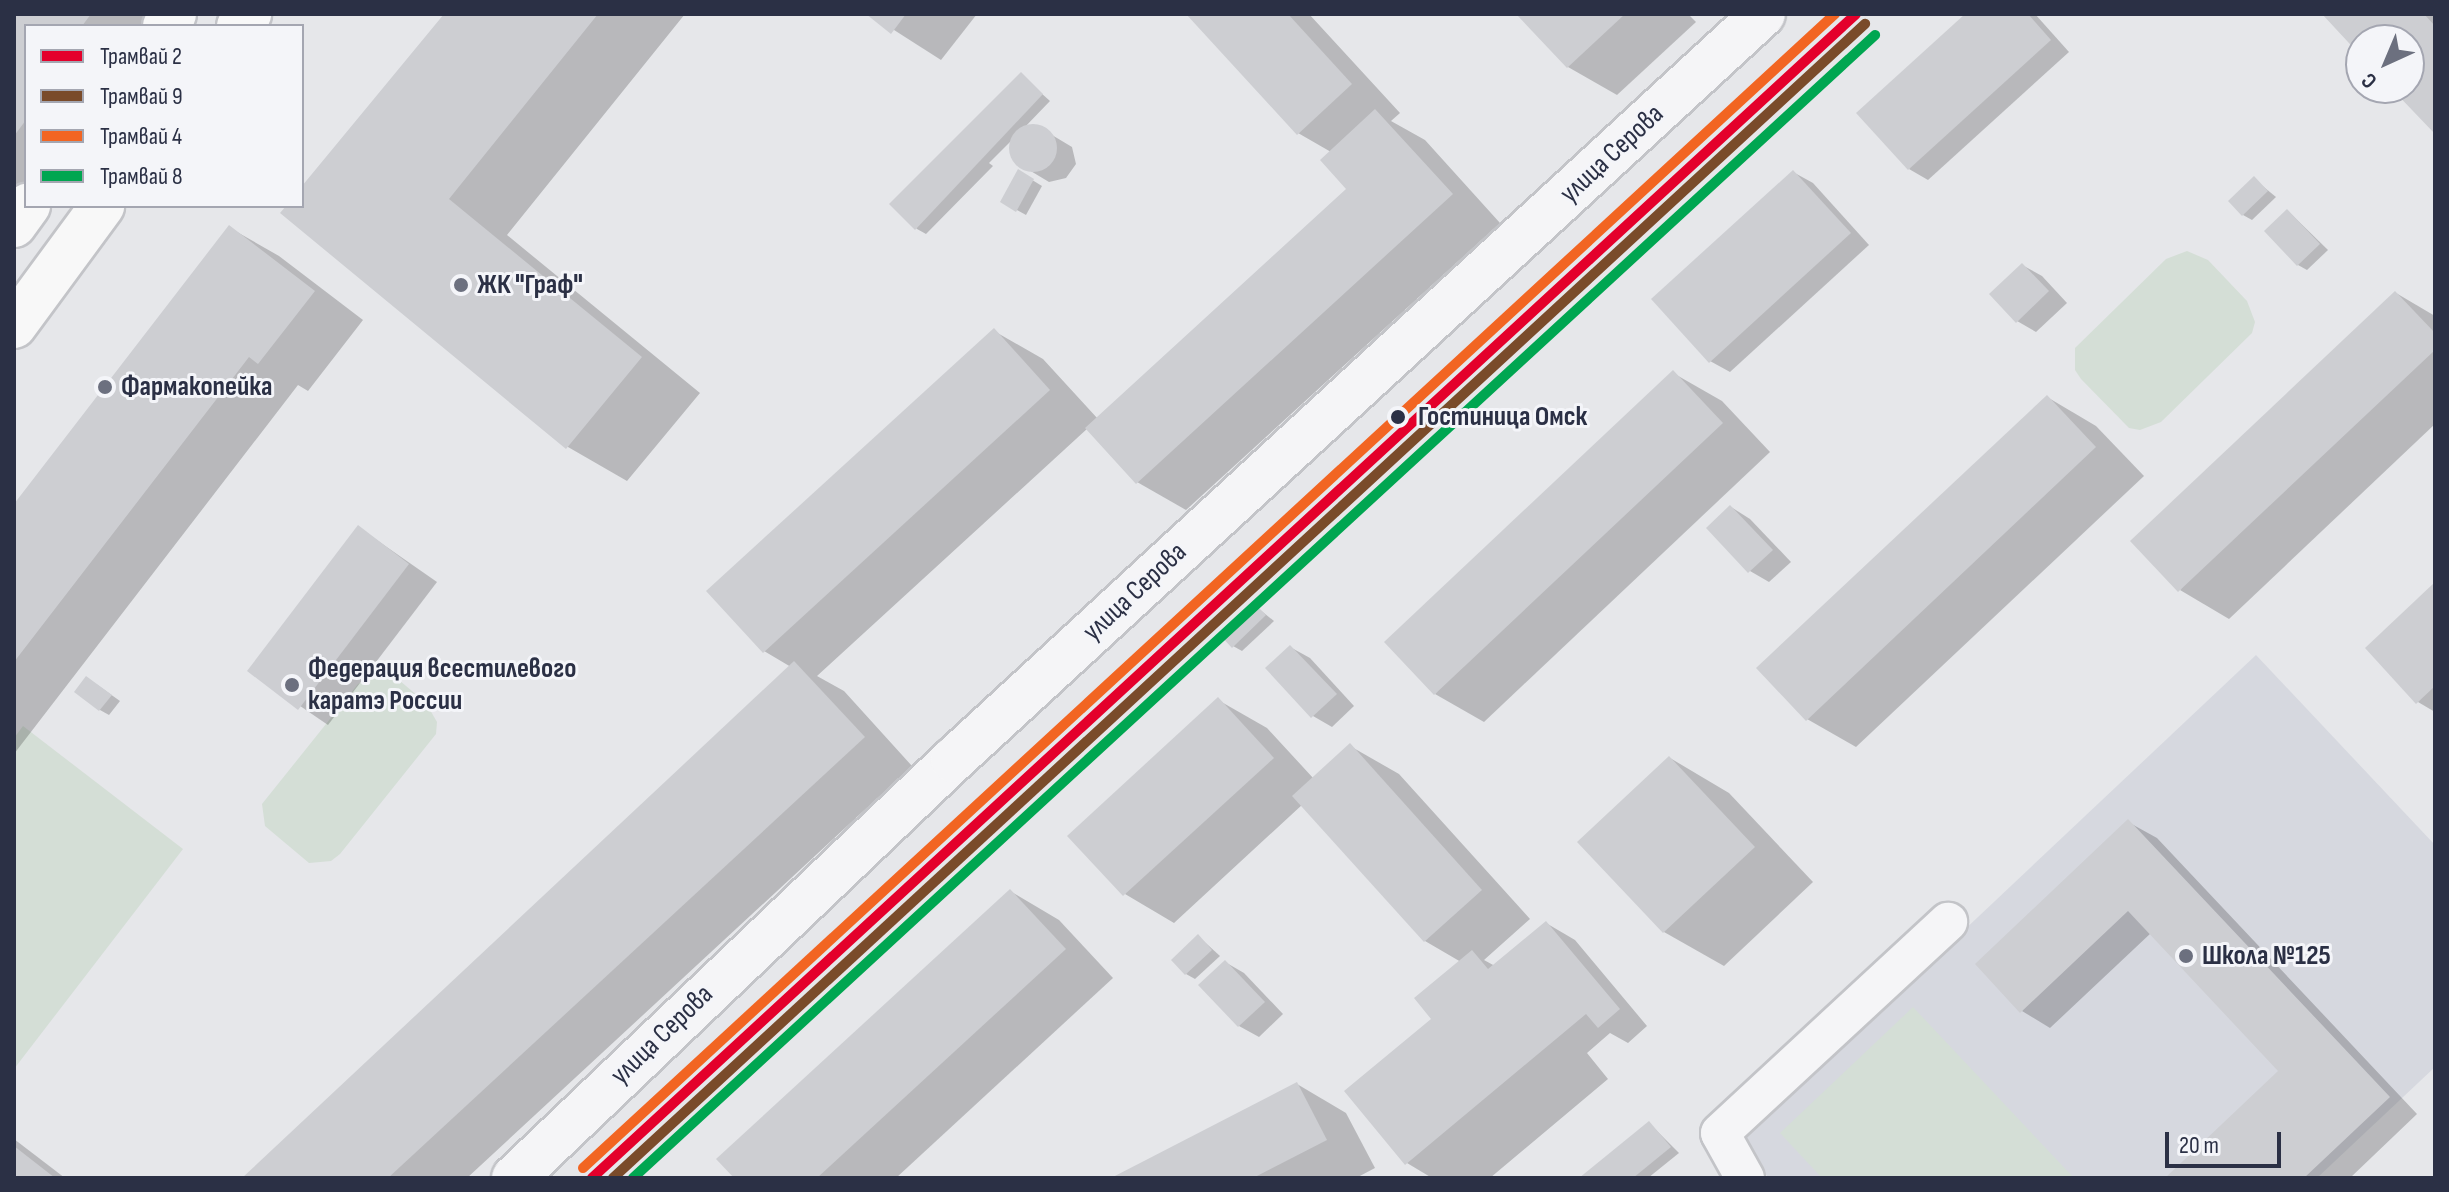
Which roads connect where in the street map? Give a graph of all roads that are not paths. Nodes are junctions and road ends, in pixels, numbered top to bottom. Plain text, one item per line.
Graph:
1 (1763, 14) edge
2 (27, 208) edge
3 (101, 208) edge
4 (14, 225) edge
5 (14, 326) edge
6 (1948, 922) dead end
7 (514, 1178) edge
8 (1745, 1178) edge

1 - 7 street, улица Серова
2 - 4 main road
3 - 5 main road
6 - 8 street

